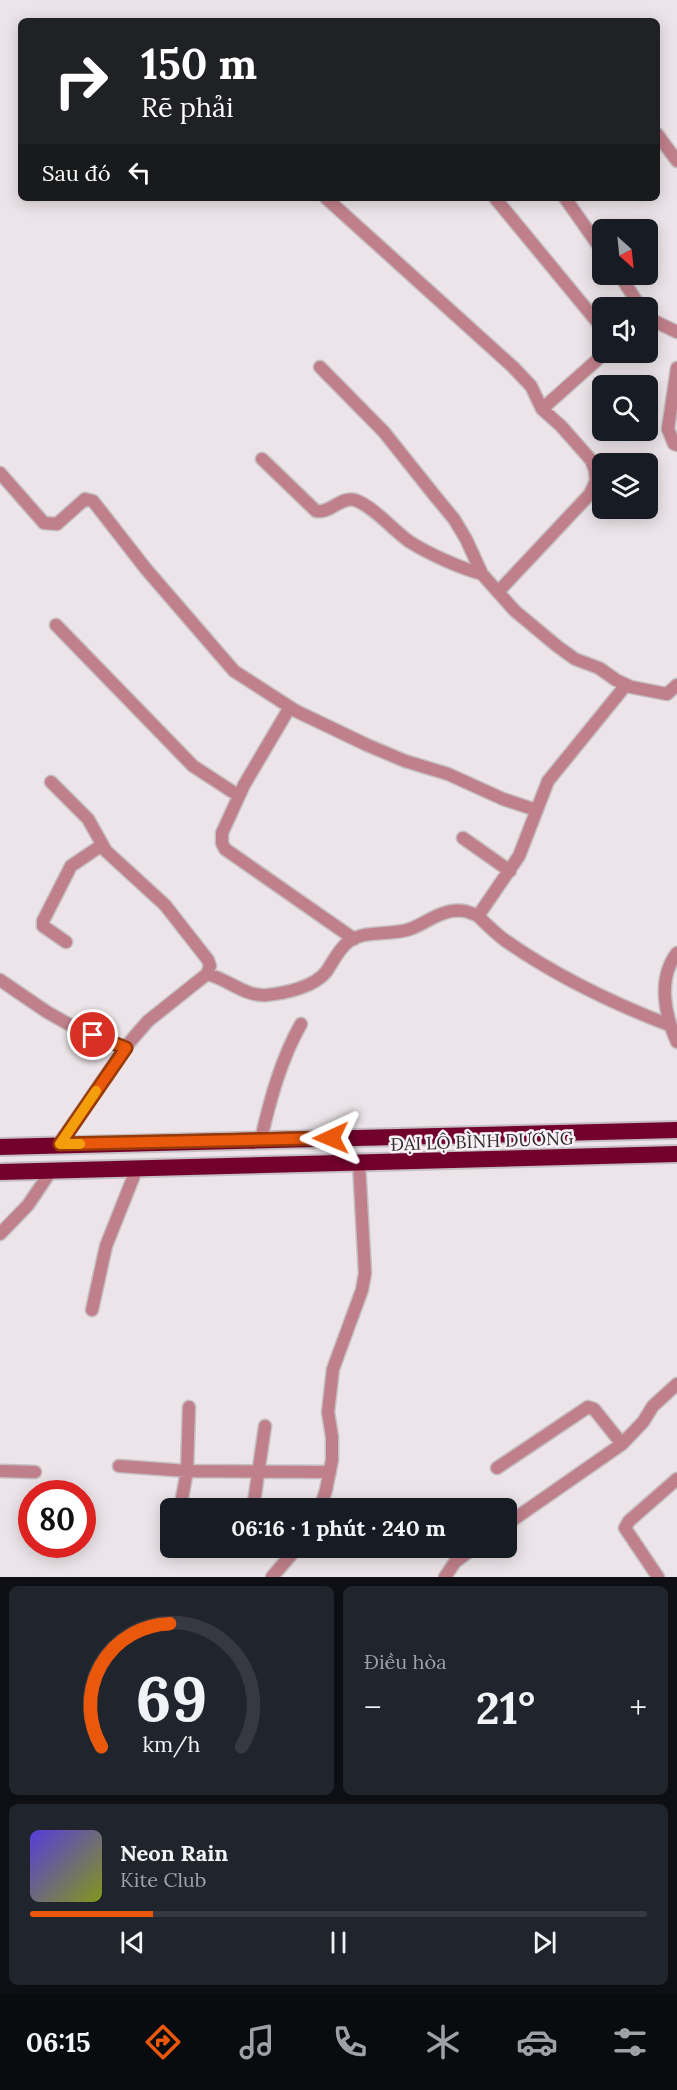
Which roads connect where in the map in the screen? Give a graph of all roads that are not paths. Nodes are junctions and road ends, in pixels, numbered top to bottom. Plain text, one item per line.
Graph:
1 (660, 138) edge
2 (677, 161) edge
3 (329, 201) edge
4 (497, 201) edge
5 (567, 201) edge
6 (592, 236) edge
7 (592, 316) edge
8 (658, 323) edge
9 (677, 332) edge
10 (594, 363) edge
11 (320, 367) dead end
12 (677, 368) edge
13 (542, 409) junction
14 (677, 444) edge
15 (262, 459) dead end
16 (0, 473) edge
17 (482, 574) junction
18 (498, 592) junction
19 (56, 625) dead end
20 (677, 685) edge
21 (626, 686) junction
22 (290, 707) junction
23 (51, 782) dead end
24 (239, 796) junction
25 (536, 810) junction
26 (463, 838) dead end
27 (102, 845) junction
28 (510, 871) junction
29 (478, 916) junction
30 (354, 939) junction
31 (66, 942) dead end
32 (677, 953) edge
33 (207, 974) junction
34 (0, 980) edge
35 (301, 1024) dead end
36 (669, 1025) junction
37 (677, 1042) edge
38 (126, 1048) junction
39 (677, 1130) edge
40 (261, 1139) junction
41 (60, 1144) junction
42 (0, 1147) edge
43 (677, 1154) edge
44 (359, 1164) junction
45 (137, 1168) junction
46 (51, 1171) junction
47 (0, 1172) edge
48 (0, 1234) edge
49 (92, 1310) dead end
50 (677, 1384) edge
51 (189, 1407) dead end
52 (265, 1426) dead end
53 (622, 1444) junction
54 (119, 1466) dead end
55 (497, 1468) dead end
56 (0, 1471) edge
57 (187, 1471) junction
58 (258, 1471) junction
59 (35, 1472) dead end
60 (330, 1472) junction
61 (677, 1479) edge
62 (182, 1498) edge
63 (254, 1498) edge
64 (323, 1498) edge
65 (517, 1517) edge
66 (288, 1558) edge
67 (460, 1558) edge
68 (272, 1577) edge
69 (445, 1577) edge
70 (658, 1577) edge

1 - 2 street
3 - 13 street
4 - 7 street
5 - 6 street
8 - 9 street
10 - 13 street
11 - 17 street
12 - 14 street
13 - 18 street
15 - 17 street
16 - 22 street
17 - 18 street
18 - 21 street
19 - 24 street
20 - 21 street
21 - 25 street
22 - 24 street
22 - 25 street
23 - 27 street
24 - 30 street
25 - 28 street
26 - 28 street
27 - 31 street
27 - 33 street
28 - 29 street
29 - 30 street
29 - 36 street
30 - 33 street
32 - 36 street
33 - 38 street
34 - 38 street
35 - 40 street
36 - 37 street
38 - 41 street
39 - 40 highway, ĐẠI LỘ BÌNH DƯƠNG
40 - 41 highway, ĐẠI LỘ BÌNH DƯƠNG
41 - 42 highway, ĐẠI LỘ BÌNH DƯƠNG
43 - 44 highway, ĐẠI LỘ BÌNH DƯƠNG
44 - 45 highway, ĐẠI LỘ BÌNH DƯƠNG
44 - 60 street
45 - 46 highway, ĐẠI LỘ BÌNH DƯƠNG
45 - 49 street
46 - 47 highway, ĐẠI LỘ BÌNH DƯƠNG
46 - 48 street
50 - 53 street
51 - 57 street
52 - 58 street
53 - 55 street
53 - 65 street
54 - 57 street
56 - 59 street
57 - 58 street
57 - 62 street
58 - 60 street
58 - 63 street
60 - 64 street
61 - 70 street
66 - 68 street
67 - 69 street

